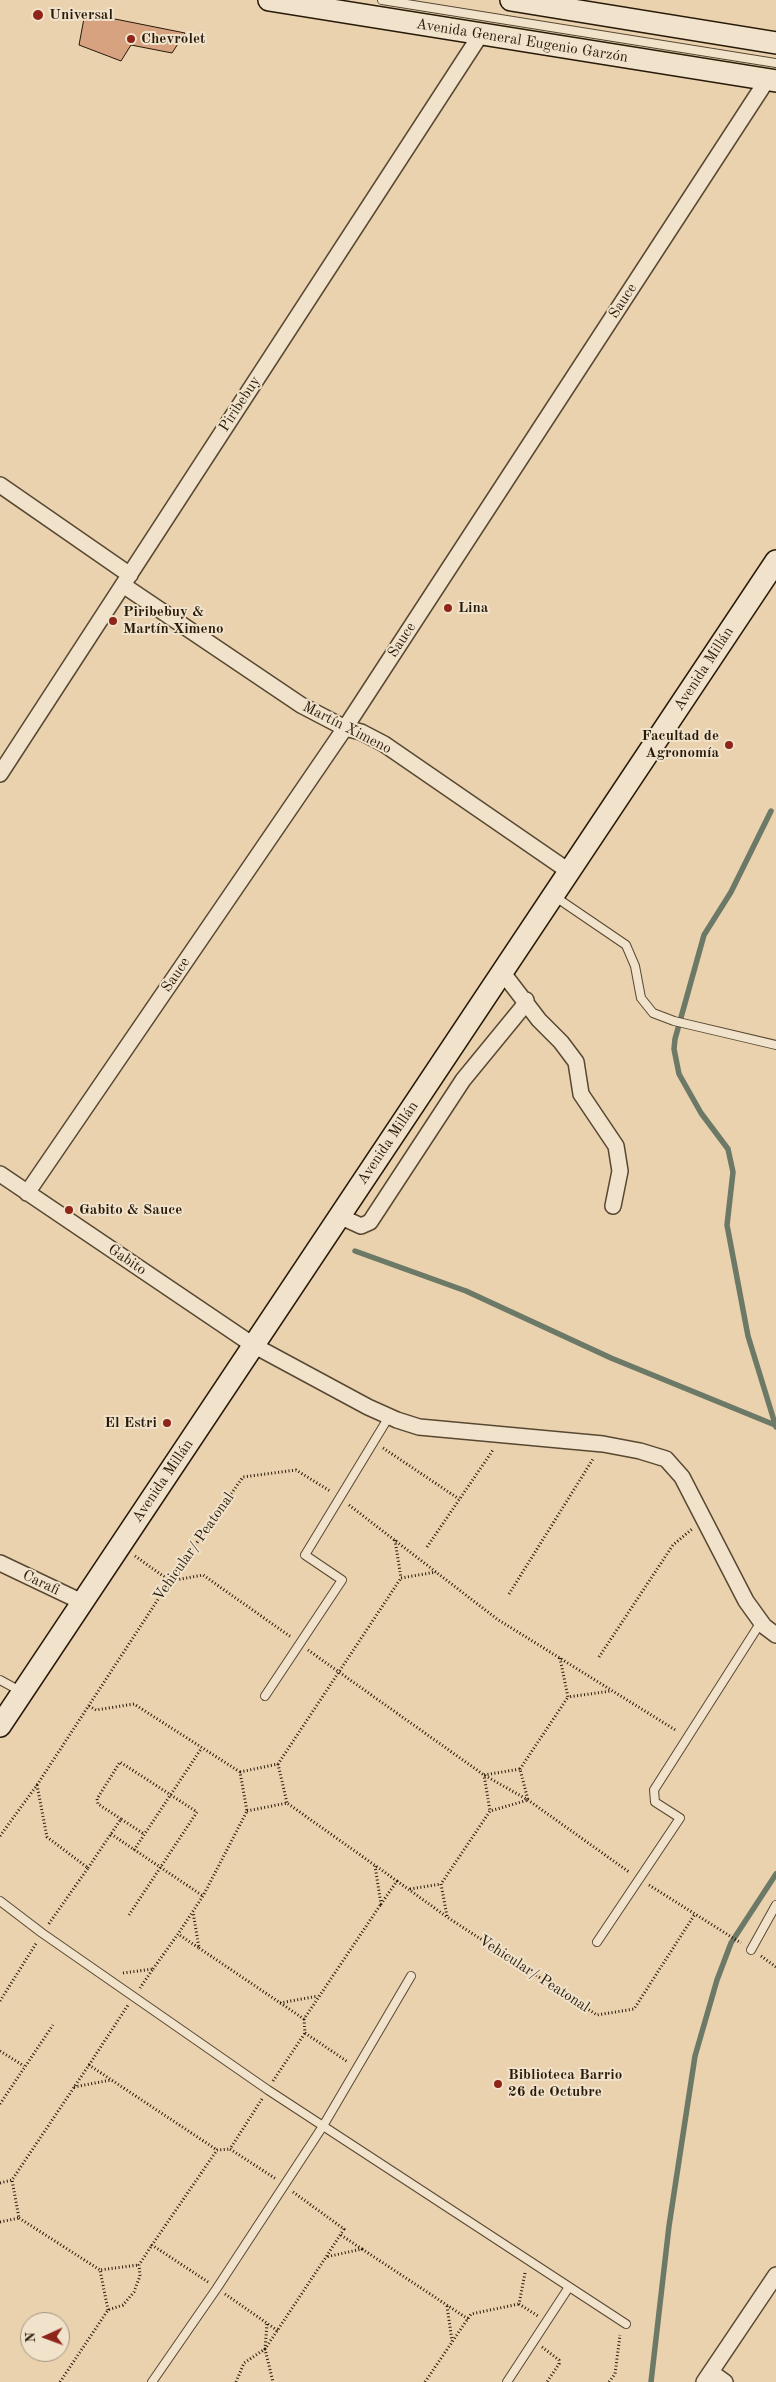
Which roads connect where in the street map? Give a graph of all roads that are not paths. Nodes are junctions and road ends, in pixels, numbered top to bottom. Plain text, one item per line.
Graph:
1 (269, 0) edge
2 (382, 0) edge
3 (510, 0) edge
4 (481, 34) junction
5 (776, 43) edge
6 (773, 75) edge
7 (0, 485) edge
8 (776, 561) edge
9 (126, 580) junction
10 (345, 728) junction
11 (0, 774) edge
12 (570, 872) junction
13 (554, 896) junction
14 (503, 972) junction
15 (526, 1000) junction
16 (776, 1045) edge
17 (0, 1174) edge
18 (27, 1193) junction
19 (613, 1206) dead end
20 (339, 1216) junction
21 (253, 1345) junction
22 (390, 1416) junction
23 (0, 1564) edge
24 (82, 1602) junction
25 (761, 1622) junction
26 (776, 1635) edge
27 (0, 1680) edge
28 (23, 1692) junction
29 (265, 1696) dead end
30 (0, 1726) edge
31 (0, 1901) edge
32 (776, 1905) edge
33 (597, 1942) dead end
34 (751, 1950) dead end
35 (411, 1976) dead end
36 (323, 2126) junction
37 (776, 2275) edge
38 (569, 2287) junction
39 (626, 2324) road end
40 (707, 2377) edge
41 (152, 2382) edge
42 (507, 2382) edge
43 (725, 2382) edge

1 - 4 main road, Avenida General Eugenio Garzón
2 - 6 lane, Avenida General Eugenio Garzón
3 - 5 main road
4 - 6 main road, Avenida General Eugenio Garzón
4 - 9 street, Piribebuy
6 - 10 street, Sauce
7 - 9 street, Martín Ximeno
8 - 12 main road, Avenida Millán
9 - 10 street, Martín Ximeno
9 - 11 street, Piribebuy
10 - 12 street, Martín Ximeno
10 - 18 street, Sauce
12 - 13 main road, Avenida Millán
13 - 14 main road, Avenida Millán
13 - 16 lane
14 - 15 street
14 - 20 main road, Avenida Millán
15 - 19 street
15 - 20 street
17 - 18 street, Gabito
18 - 21 street, Gabito
20 - 21 main road, Avenida Millán
21 - 22 street
21 - 24 main road, Avenida Millán
22 - 25 street
22 - 29 lane
23 - 24 street, Carafi
24 - 28 main road, Avenida Millán
25 - 26 street
25 - 33 lane
27 - 28 lane
28 - 30 main road, Avenida Millán
31 - 36 lane
32 - 34 lane
35 - 36 lane
36 - 38 lane
36 - 41 lane
37 - 40 street
38 - 39 lane
38 - 42 lane
40 - 43 street

